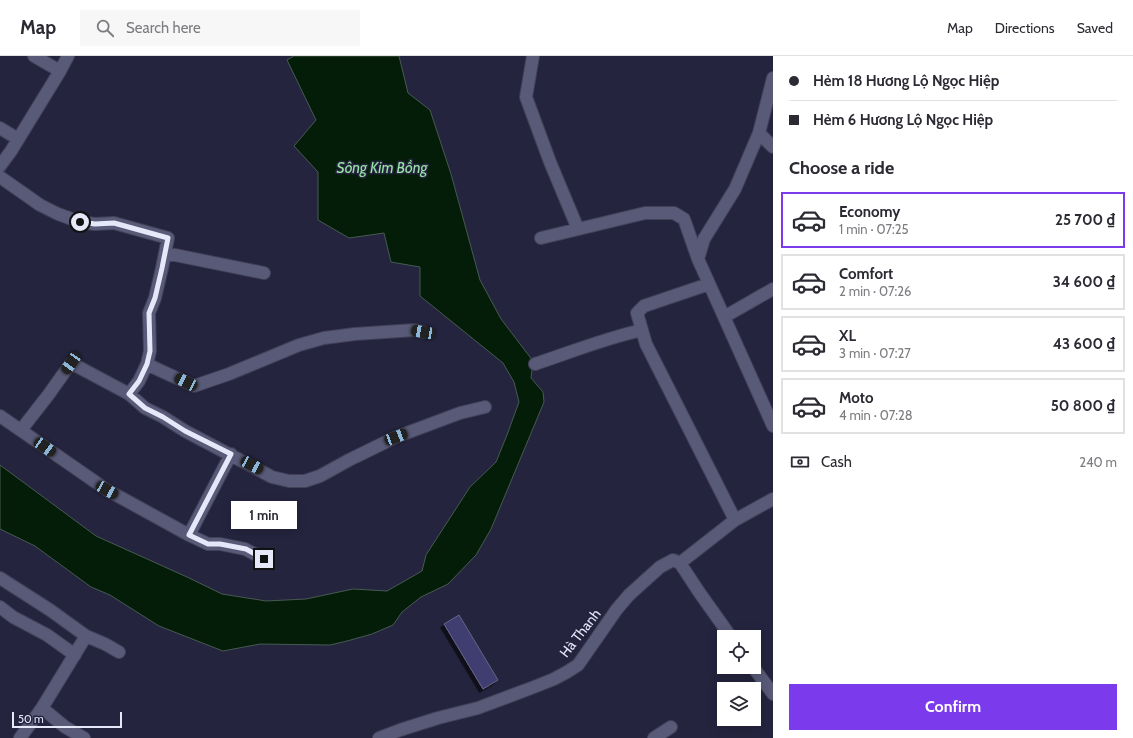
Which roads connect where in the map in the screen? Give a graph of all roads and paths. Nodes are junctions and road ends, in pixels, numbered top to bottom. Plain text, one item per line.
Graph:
1 (34, 56) edge
2 (68, 56) edge
3 (533, 56) edge
4 (60, 71) junction
5 (773, 78) edge
6 (0, 128) edge
7 (759, 133) junction
8 (18, 139) junction
9 (773, 146) edge
10 (0, 166) edge
11 (0, 177) edge
12 (578, 230) junction
13 (541, 238) dead end
14 (165, 253) junction
15 (698, 259) junction
16 (264, 273) dead end
17 (709, 284) junction
18 (773, 289) edge
19 (724, 317) junction
20 (642, 330) junction
21 (423, 332) dead end
22 (147, 364) junction
23 (535, 364) dead end
24 (129, 394) junction
25 (485, 407) dead end
26 (0, 416) edge
27 (773, 426) edge
28 (21, 430) junction
29 (231, 454) junction
30 (773, 499) edge
31 (736, 520) junction
32 (189, 535) junction
33 (264, 559) dead end
34 (680, 563) junction
35 (0, 578) edge
36 (0, 607) edge
37 (726, 630) edge
38 (86, 636) junction
39 (119, 652) dead end
40 (75, 654) junction
41 (758, 674) edge
42 (773, 694) edge
43 (42, 708) junction
44 (671, 727) dead end
45 (20, 738) edge
46 (84, 738) edge
47 (380, 738) edge
48 (654, 738) edge

1 - 4 street
2 - 4 street
3 - 12 street
4 - 8 street
5 - 7 street
6 - 8 street
7 - 9 street
7 - 15 street
8 - 10 street
11 - 14 street
12 - 13 street
12 - 15 street
14 - 16 street
14 - 22 street
15 - 17 street
17 - 19 street
17 - 20 street
18 - 19 street
19 - 27 street
20 - 23 street
20 - 31 street
21 - 22 street
22 - 24 street
24 - 28 street
24 - 29 street
25 - 29 street
26 - 28 street
28 - 32 street
29 - 32 street
30 - 31 street
31 - 34 street
32 - 33 street
34 - 37 street
34 - 47 street, Hà Thanh
35 - 38 street
36 - 40 street
38 - 39 street
38 - 40 street
40 - 43 street
41 - 42 street
43 - 45 street
43 - 46 street
44 - 48 street

